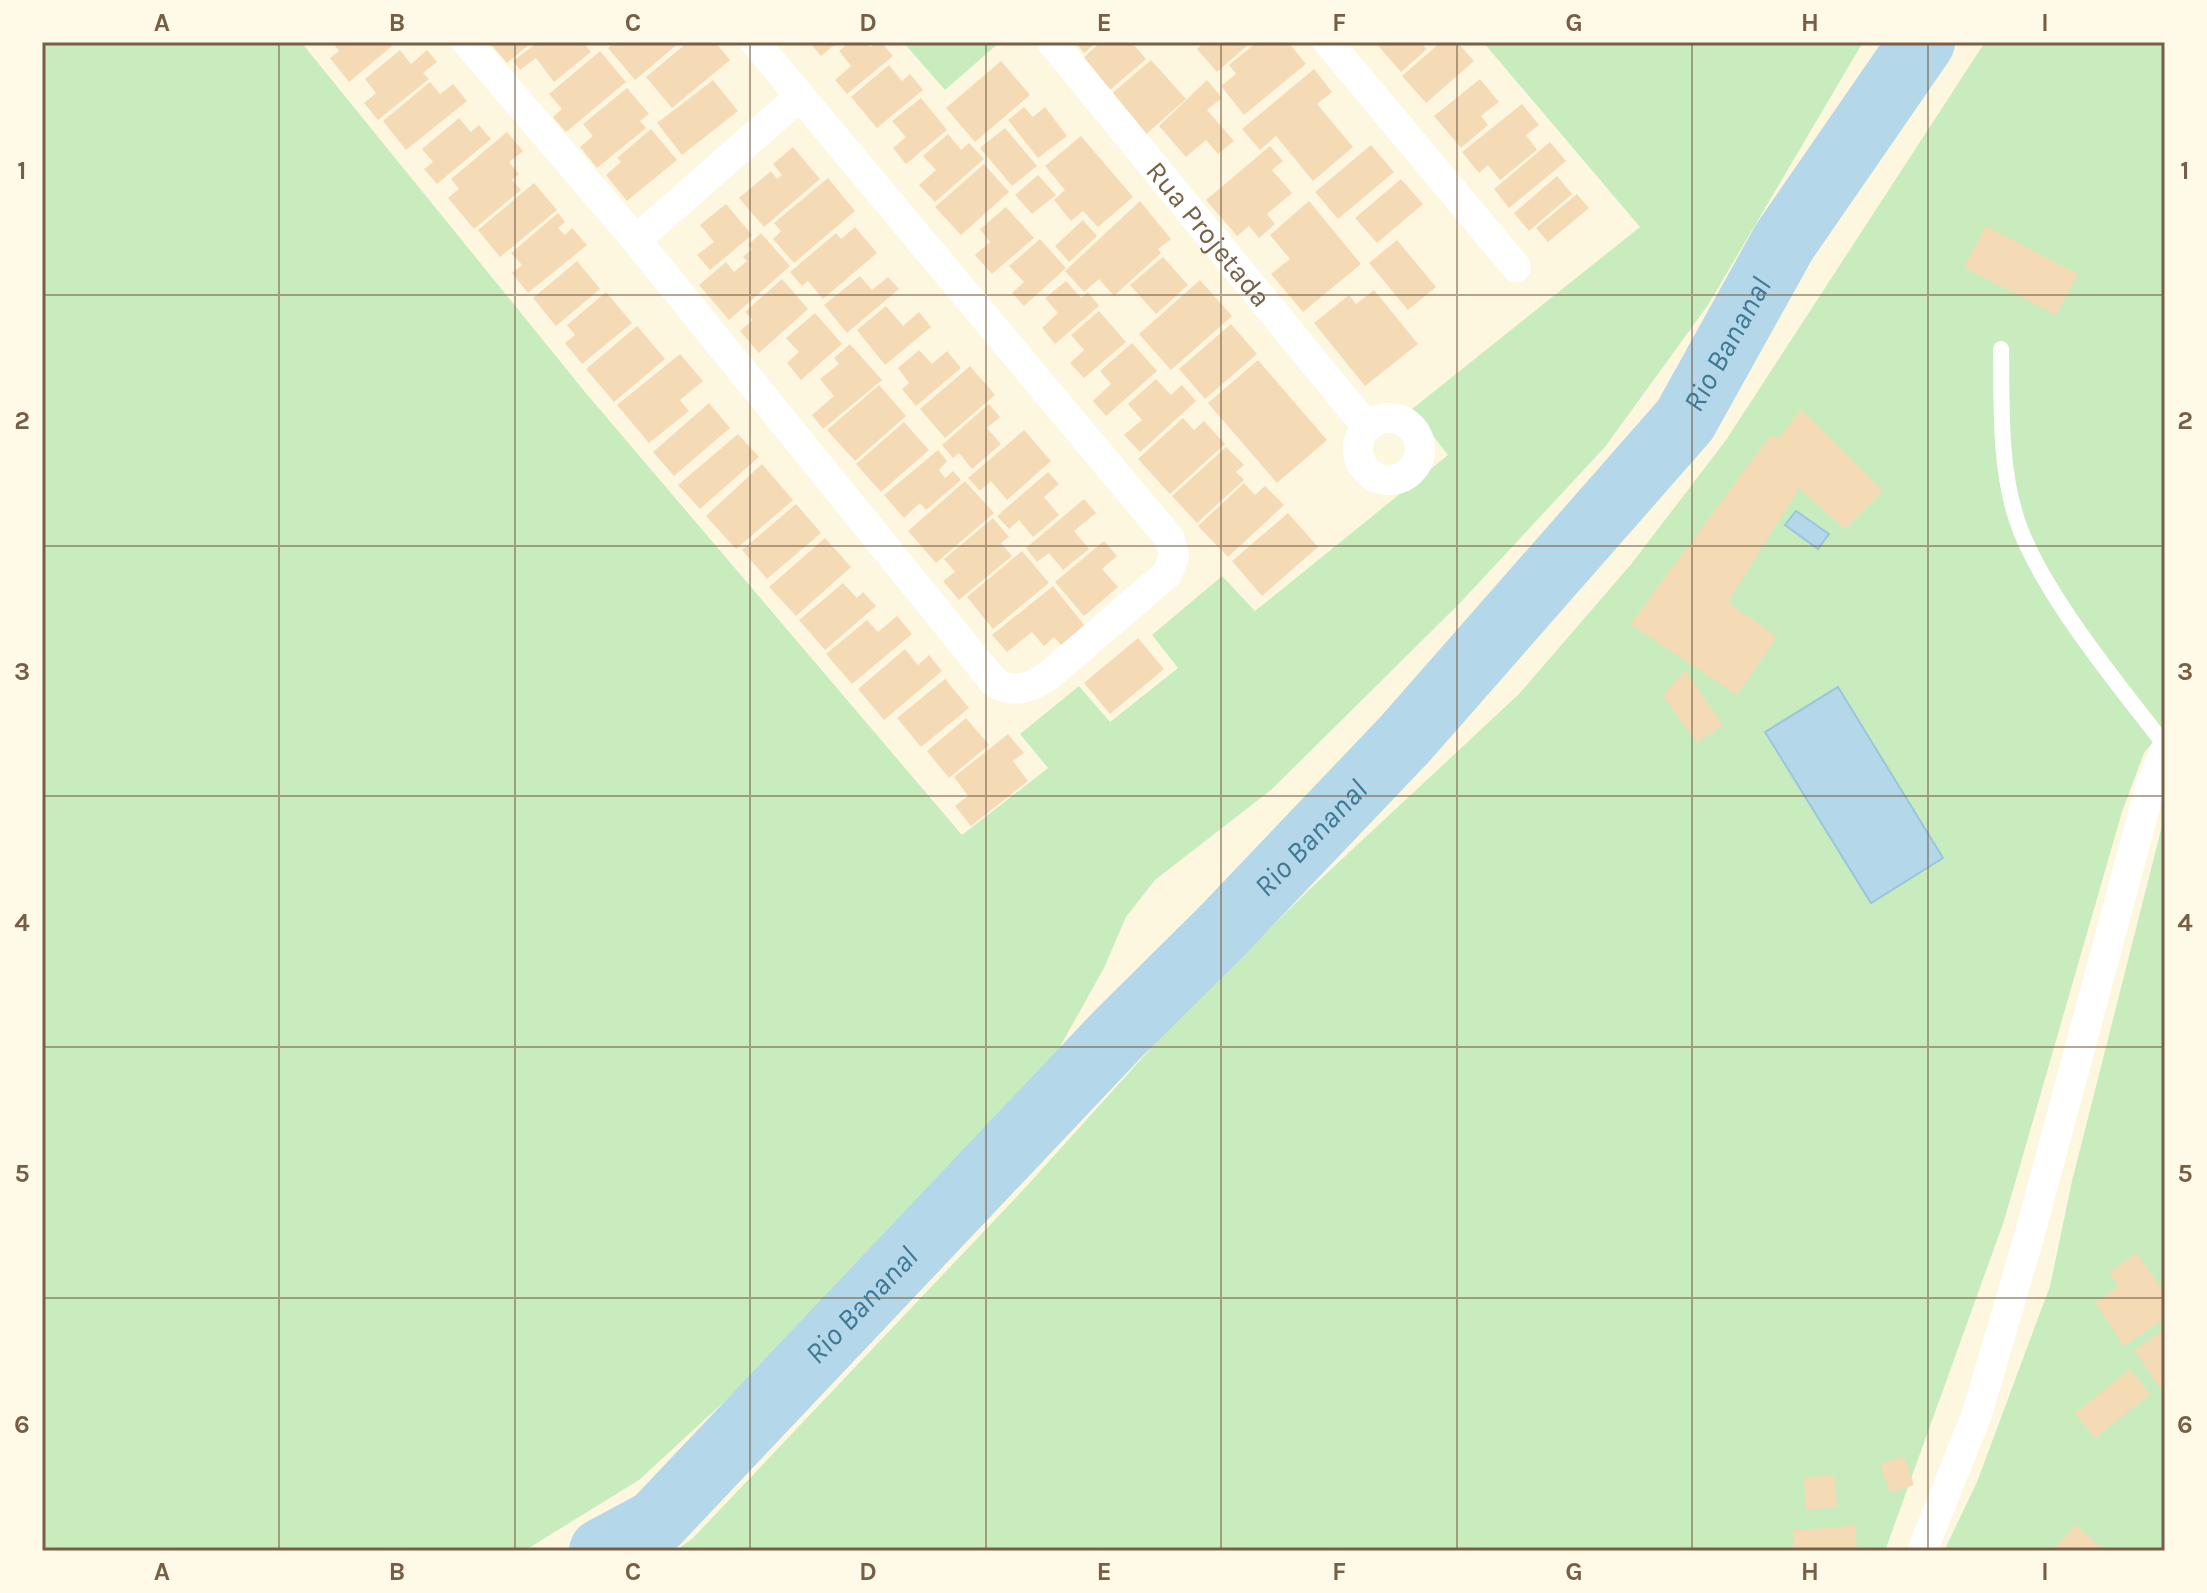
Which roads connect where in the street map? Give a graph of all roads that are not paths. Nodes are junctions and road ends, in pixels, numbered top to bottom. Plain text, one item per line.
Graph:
1 (467, 42) edge
2 (755, 42) edge
3 (1052, 42) edge
4 (1328, 42) edge
5 (800, 96) junction
6 (636, 240) junction
7 (1516, 267) dead end
8 (2001, 349) dead end
9 (1367, 427) dead end
10 (2165, 745) edge
11 (2165, 751) edge
12 (1922, 1551) edge

1 - 6 street
2 - 5 street
3 - 9 street, Rua Projetada
4 - 7 street
5 - 6 street
5 - 6 street
8 - 10 lane
11 - 12 street

